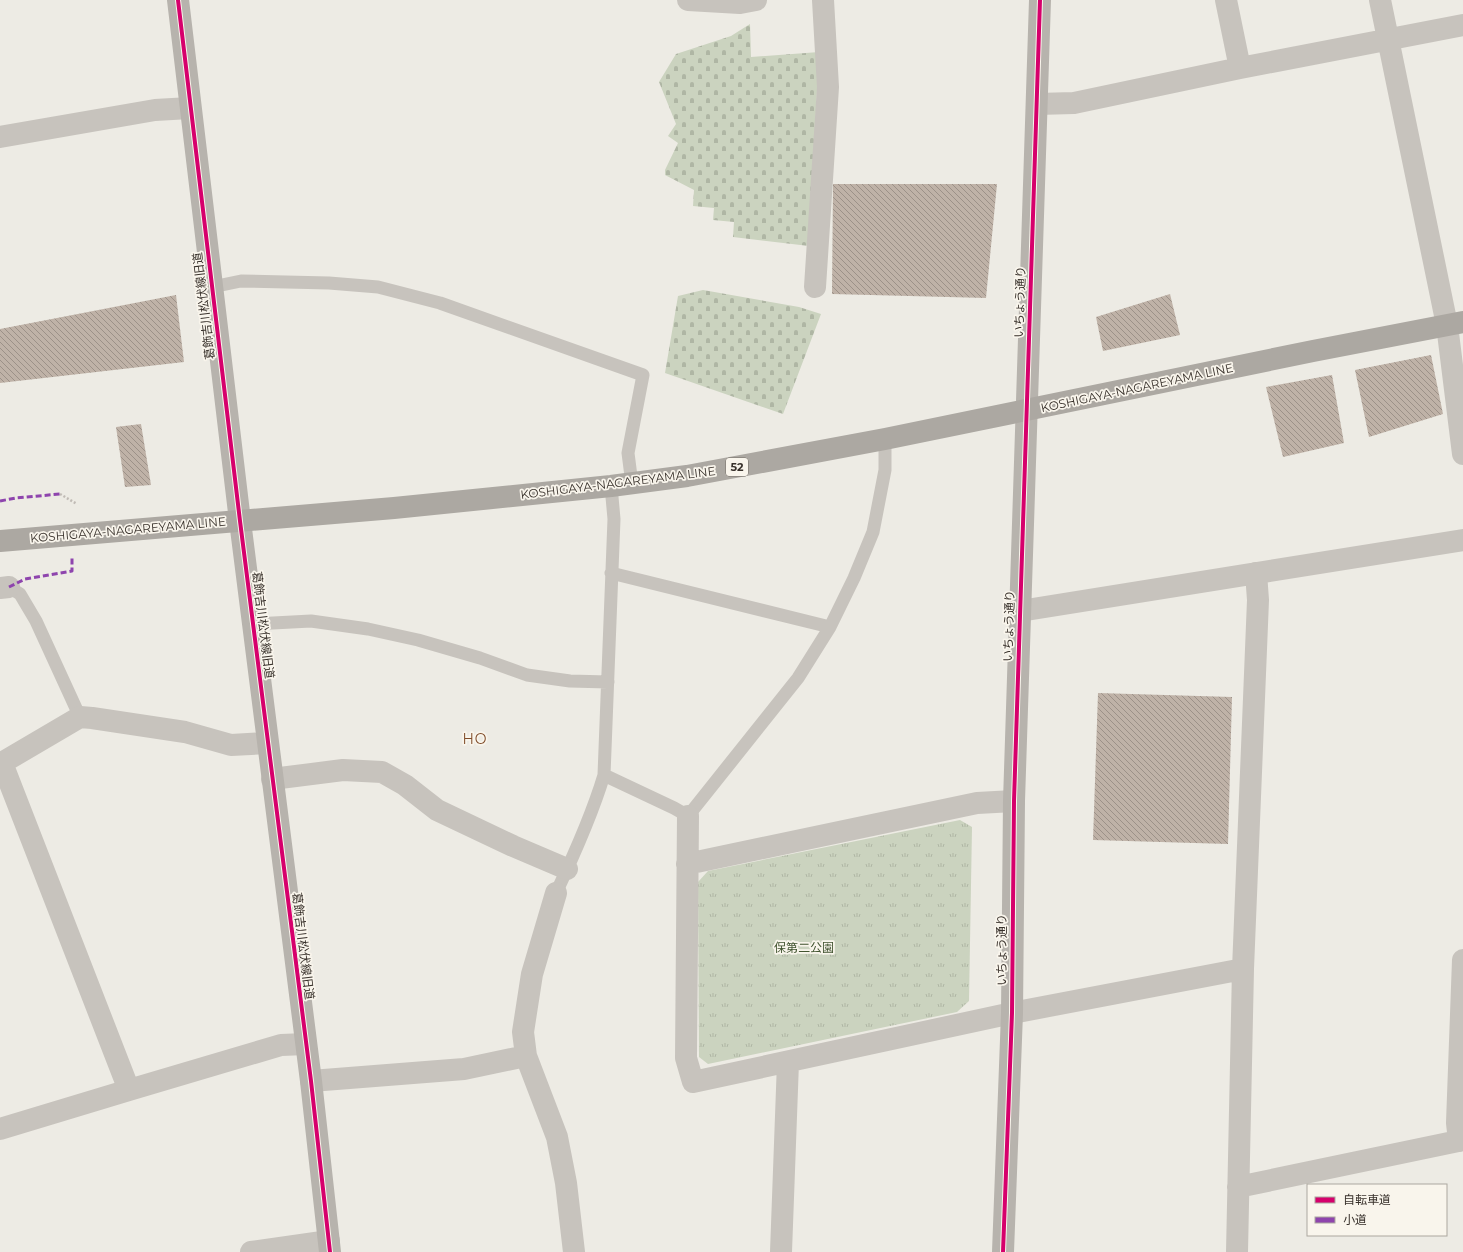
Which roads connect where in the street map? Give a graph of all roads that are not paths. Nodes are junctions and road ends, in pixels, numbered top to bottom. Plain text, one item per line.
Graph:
1 (178, 0) edge
2 (688, 0) edge
3 (756, 0) edge
4 (823, 0) edge
5 (1040, 0) edge
6 (1226, 0) edge
7 (1380, 0) edge
8 (1463, 25) edge
9 (1389, 40) junction
10 (1240, 68) junction
11 (1037, 104) junction
12 (190, 108) junction
13 (0, 137) edge
14 (815, 286) dead end
15 (212, 287) junction
16 (1455, 324) edge
17 (1027, 410) junction
18 (885, 439) junction
19 (1463, 454) edge
20 (622, 485) junction
21 (240, 521) junction
22 (1463, 540) edge
23 (0, 541) edge
24 (611, 573) junction
25 (1256, 573) junction
26 (5, 587) edge
27 (1020, 612) junction
28 (253, 624) junction
29 (830, 626) junction
30 (608, 682) junction
31 (80, 717) junction
32 (267, 743) junction
33 (1, 763) edge
34 (604, 775) junction
35 (272, 779) junction
36 (1014, 801) junction
37 (688, 816) junction
38 (687, 864) junction
39 (568, 869) junction
40 (556, 893) joint
41 (1463, 960) edge
42 (1243, 969) junction
43 (1012, 1013) junction
44 (306, 1044) junction
45 (526, 1056) junction
46 (788, 1062) junction
47 (311, 1081) junction
48 (129, 1090) junction
49 (0, 1129) edge
50 (1461, 1141) edge
51 (1238, 1187) junction
52 (329, 1246) edge
53 (251, 1252) edge
54 (574, 1252) edge
55 (780, 1252) edge
56 (1003, 1252) edge
57 (1237, 1252) edge

1 - 12 street, 葛飾吉川松伏線旧道
2 - 3 street
4 - 14 street
5 - 11 street, いちょう通り
6 - 10 street
7 - 9 street
8 - 9 street
9 - 10 street
9 - 16 street
10 - 11 street
11 - 17 street, いちょう通り
12 - 13 street
12 - 15 street, 葛飾吉川松伏線旧道
15 - 20 lane
15 - 21 street, 葛飾吉川松伏線旧道
16 - 17 main road, KOSHIGAYA-NAGAREYAMA LINE / 52
16 - 19 street
17 - 18 main road, KOSHIGAYA-NAGAREYAMA LINE / 52
17 - 27 street, いちょう通り
18 - 20 main road, KOSHIGAYA-NAGAREYAMA LINE / 52
18 - 29 lane
20 - 21 main road, KOSHIGAYA-NAGAREYAMA LINE / 52
20 - 24 lane
21 - 23 main road, KOSHIGAYA-NAGAREYAMA LINE / 52
21 - 28 street, 葛飾吉川松伏線旧道
22 - 25 street
24 - 29 lane
24 - 30 lane
25 - 27 street
25 - 42 street
26 - 31 lane
27 - 36 street, いちょう通り
28 - 30 lane
28 - 32 street, 葛飾吉川松伏線旧道
29 - 37 lane
30 - 34 lane
31 - 32 street
31 - 33 street
32 - 35 street, 葛飾吉川松伏線旧道
33 - 48 street
34 - 37 lane
34 - 39 lane
35 - 39 street
35 - 44 street, 葛飾吉川松伏線旧道
36 - 38 street
36 - 43 street, いちょう通り
37 - 38 street
38 - 46 street
39 - 40 lane
40 - 45 street
41 - 50 street
42 - 43 street
42 - 51 street
43 - 46 street
43 - 56 street, いちょう通り
44 - 47 street, 葛飾吉川松伏線旧道
44 - 48 street
45 - 47 street
45 - 54 street
46 - 55 street
47 - 52 street, 葛飾吉川松伏線旧道
48 - 49 street
50 - 51 street
51 - 57 street
52 - 53 street

